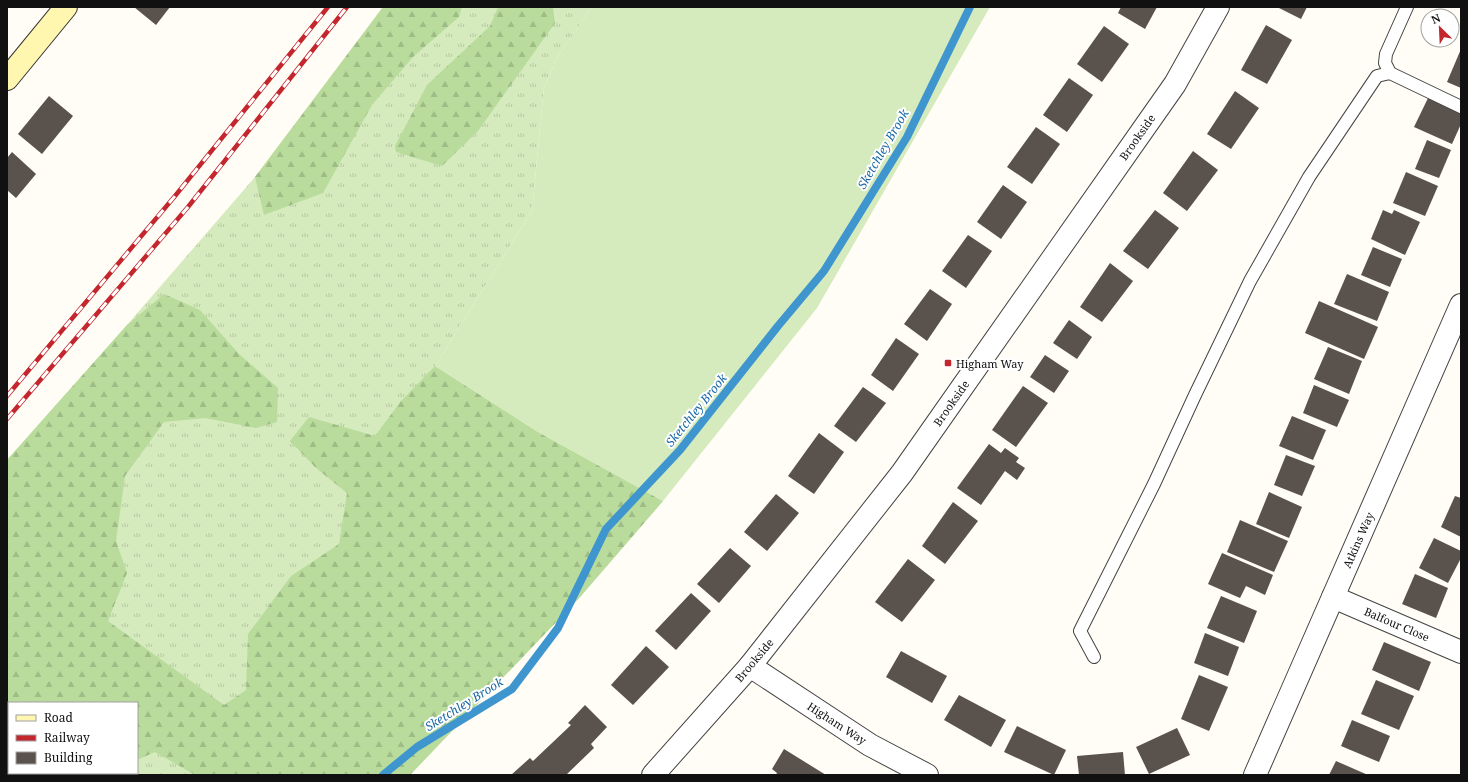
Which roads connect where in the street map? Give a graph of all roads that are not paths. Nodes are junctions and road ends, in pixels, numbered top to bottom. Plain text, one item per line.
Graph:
1 (66, 7) edge
2 (1218, 7) edge
3 (1407, 7) edge
4 (1390, 73) junction
5 (7, 79) edge
6 (1461, 107) edge
7 (1461, 305) edge
8 (1333, 597) junction
9 (1461, 652) edge
10 (1094, 657) dead end
11 (750, 666) junction
12 (652, 775) edge
13 (927, 775) edge
14 (1255, 775) edge

1 - 5 main road
2 - 11 street, Brookside
3 - 4 lane
4 - 6 lane
4 - 10 lane
7 - 8 street, Atkins Way
8 - 9 street, Balfour Close
8 - 14 street, Atkins Way
11 - 12 street, Brookside
11 - 13 street, Higham Way

